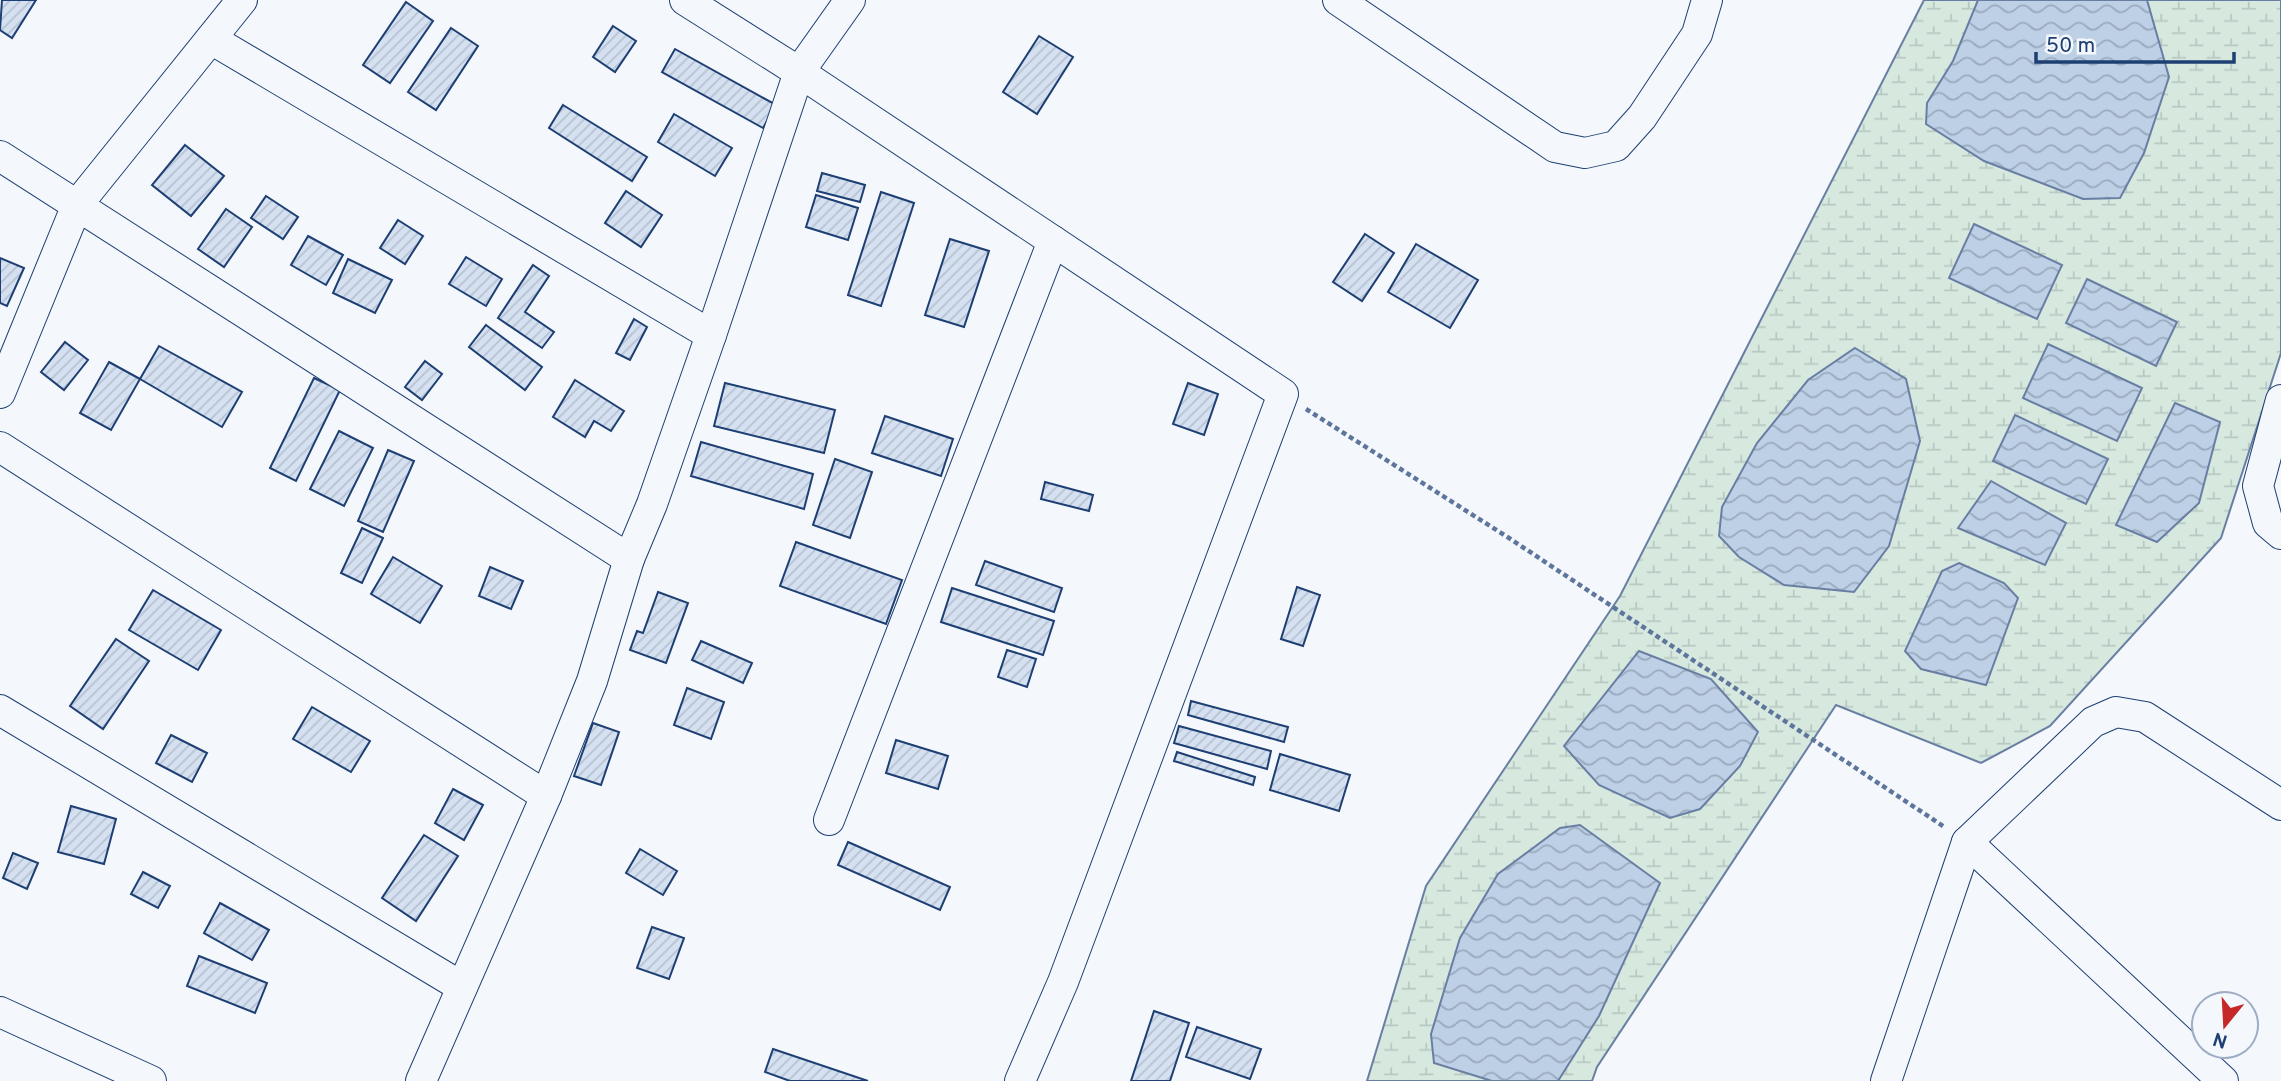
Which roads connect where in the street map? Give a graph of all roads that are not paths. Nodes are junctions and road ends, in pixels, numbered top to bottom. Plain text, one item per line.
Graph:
1 (242, 0) edge
2 (685, 0) edge
3 (850, 0) edge
4 (1338, 0) edge
5 (1707, 0) edge
6 (211, 39) junction
7 (799, 72) junction
8 (0, 156) edge
9 (77, 205) junction
10 (1053, 241) junction
11 (711, 335) junction
12 (3, 380) edge
13 (2281, 400) edge
14 (0, 447) edge
15 (2281, 534) edge
16 (629, 559) junction
17 (0, 710) edge
18 (546, 796) junction
19 (2281, 805) edge
20 (829, 820) dead end
21 (1967, 842) junction
22 (462, 986) junction
23 (0, 1012) edge
24 (150, 1081) edge
25 (421, 1081) edge
26 (1020, 1081) edge
27 (1886, 1081) edge
28 (2223, 1081) edge

1 - 6 street
2 - 7 street
3 - 7 street
4 - 5 street
6 - 9 street
6 - 11 street
7 - 10 street
7 - 11 street
8 - 9 street
9 - 12 street
9 - 16 street
10 - 20 street
10 - 26 street
11 - 16 street
13 - 15 street
14 - 18 street
16 - 18 street
17 - 22 street
18 - 22 street
19 - 21 street
21 - 27 street
21 - 28 street
22 - 25 street
23 - 24 street

